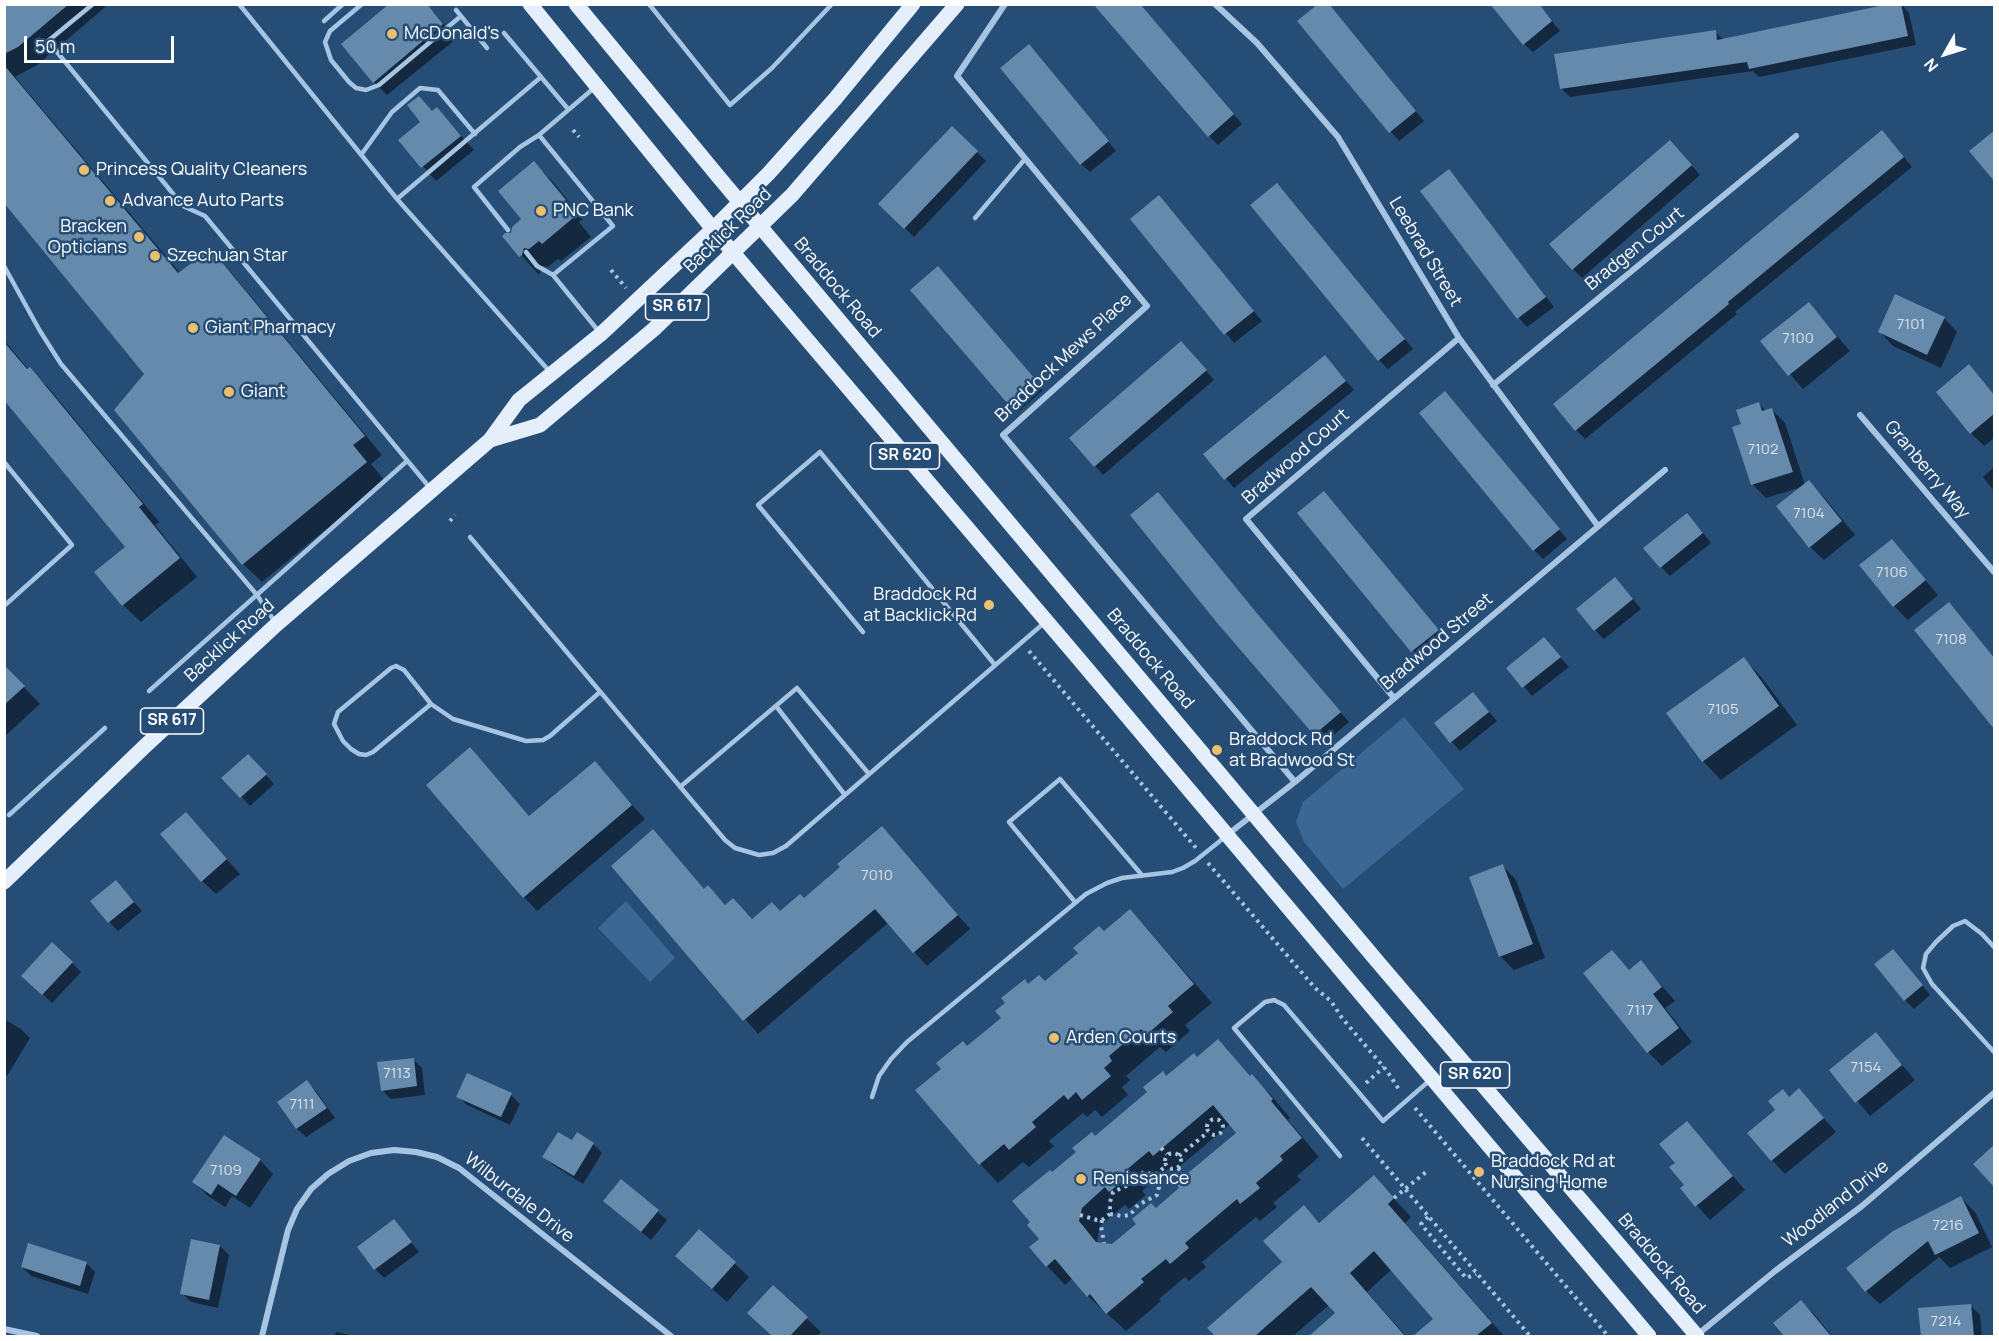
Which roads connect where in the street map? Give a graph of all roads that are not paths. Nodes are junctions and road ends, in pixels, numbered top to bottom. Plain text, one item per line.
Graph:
1 (93, 4) edge
2 (239, 4) edge
3 (343, 4) edge
4 (362, 4) edge
5 (530, 4) edge
6 (576, 4) edge
7 (648, 4) edge
8 (832, 4) edge
9 (913, 4) edge
10 (957, 4) edge
11 (1005, 4) edge
12 (1215, 4) edge
13 (456, 10) dead end
14 (461, 16) junction
15 (324, 21) dead end
16 (504, 33) dead end
17 (487, 48) dead end
18 (541, 77) junction
19 (596, 86) junction
20 (568, 109) junction
21 (475, 134) junction
22 (539, 135) junction
23 (1796, 136) dead end
24 (361, 155) junction
25 (1025, 159) junction
26 (397, 199) junction
27 (740, 202) junction
28 (975, 218) dead end
29 (760, 226) junction
30 (713, 229) junction
31 (508, 230) dead end
32 (526, 252) dead end
33 (733, 253) junction
34 (4, 266) edge
35 (553, 275) junction
36 (601, 333) junction
37 (1459, 338) junction
38 (552, 374) junction
39 (1493, 385) junction
40 (1860, 415) dead end
41 (490, 440) junction
42 (407, 461) junction
43 (4, 462) edge
44 (1665, 470) dead end
45 (432, 490) junction
46 (1598, 526) junction
47 (470, 537) dead end
48 (1995, 572) edge
49 (257, 594) junction
50 (4, 606) edge
51 (1046, 621) junction
52 (277, 624) junction
53 (863, 632) dead end
54 (995, 665) junction
55 (149, 691) dead end
56 (600, 692) junction
57 (1394, 698) junction
58 (431, 704) junction
59 (776, 706) junction
60 (105, 728) dead end
61 (869, 774) junction
62 (1295, 782) junction
63 (680, 787) junction
64 (845, 795) junction
65 (1255, 813) junction
66 (9, 815) dead end
67 (1227, 836) junction
68 (1141, 874) junction
69 (4, 882) edge
70 (1075, 902) junction
71 (1995, 947) edge
72 (1995, 1052) edge
73 (1431, 1079) junction
74 (1995, 1094) edge
75 (872, 1097) dead end
76 (1340, 1156) dead end
77 (4, 1329) edge
78 (38, 1336) edge
79 (262, 1336) edge
80 (671, 1336) edge
81 (1649, 1336) edge
82 (1696, 1336) edge

1 - 42 lane
2 - 24 lane
3 - 15 lane
4 - 14 lane
5 - 19 main road, SR 620
6 - 27 main road, Braddock Road / SR 620
7 - 8 lane
9 - 27 main road, Backlick Road / SR 617
10 - 29 main road, Backlick Road / SR 617
11 - 25 street, Braddock Mews Place
12 - 37 street, Leebrad Street
13 - 14 lane
14 - 17 lane
16 - 18 lane
18 - 20 lane
18 - 21 lane
19 - 20 lane
19 - 30 main road, SR 620
20 - 22 lane
21 - 24 lane
21 - 26 lane
22 - 31 lane
22 - 35 lane
23 - 39 street, Bradgen Court
24 - 26 lane
25 - 28 lane
25 - 62 street, Braddock Mews Place
26 - 38 lane
27 - 29 main road, Braddock Road / SR 620
27 - 30 main road, Backlick Road / SR 617
29 - 33 main road, Backlick Road / SR 617
29 - 65 main road, Braddock Road / SR 620
30 - 33 main road, SR 620
30 - 36 main road, Backlick Road / SR 617
32 - 35 lane
33 - 41 main road, Backlick Road / SR 617
33 - 51 main road, SR 620
34 - 49 lane
35 - 36 lane
36 - 38 main road, Backlick Road / SR 617
37 - 39 street, Leebrad Street
37 - 57 street, Bradwood Court
38 - 41 main road, Backlick Road / SR 617
39 - 46 street, Leebrad Street
40 - 48 street, Granberry Way
41 - 45 main road, Backlick Road / SR 617
42 - 45 lane
42 - 49 lane
43 - 50 lane
44 - 46 street, Bradwood Street
45 - 52 main road, Backlick Road / SR 617
46 - 57 street, Bradwood Street
47 - 56 lane
49 - 52 lane
49 - 55 lane
51 - 54 lane
51 - 67 main road, SR 620
52 - 69 main road, Backlick Road / SR 617
53 - 54 lane
54 - 61 lane
56 - 58 lane
56 - 63 lane
57 - 62 street, Bradwood Street
58 - 58 lane
59 - 61 lane
59 - 63 lane
59 - 64 lane
60 - 66 lane
61 - 64 lane
62 - 65 street, Bradwood Street
63 - 64 lane
65 - 67 street, Bradwood Street
65 - 82 main road, Braddock Road / SR 620
67 - 68 lane
67 - 73 main road, SR 620
68 - 70 lane
68 - 70 lane
70 - 75 lane
71 - 72 lane
73 - 76 lane
73 - 81 main road, SR 620
74 - 82 street, Woodland Drive
77 - 78 street
79 - 80 street, Wilburdale Drive

